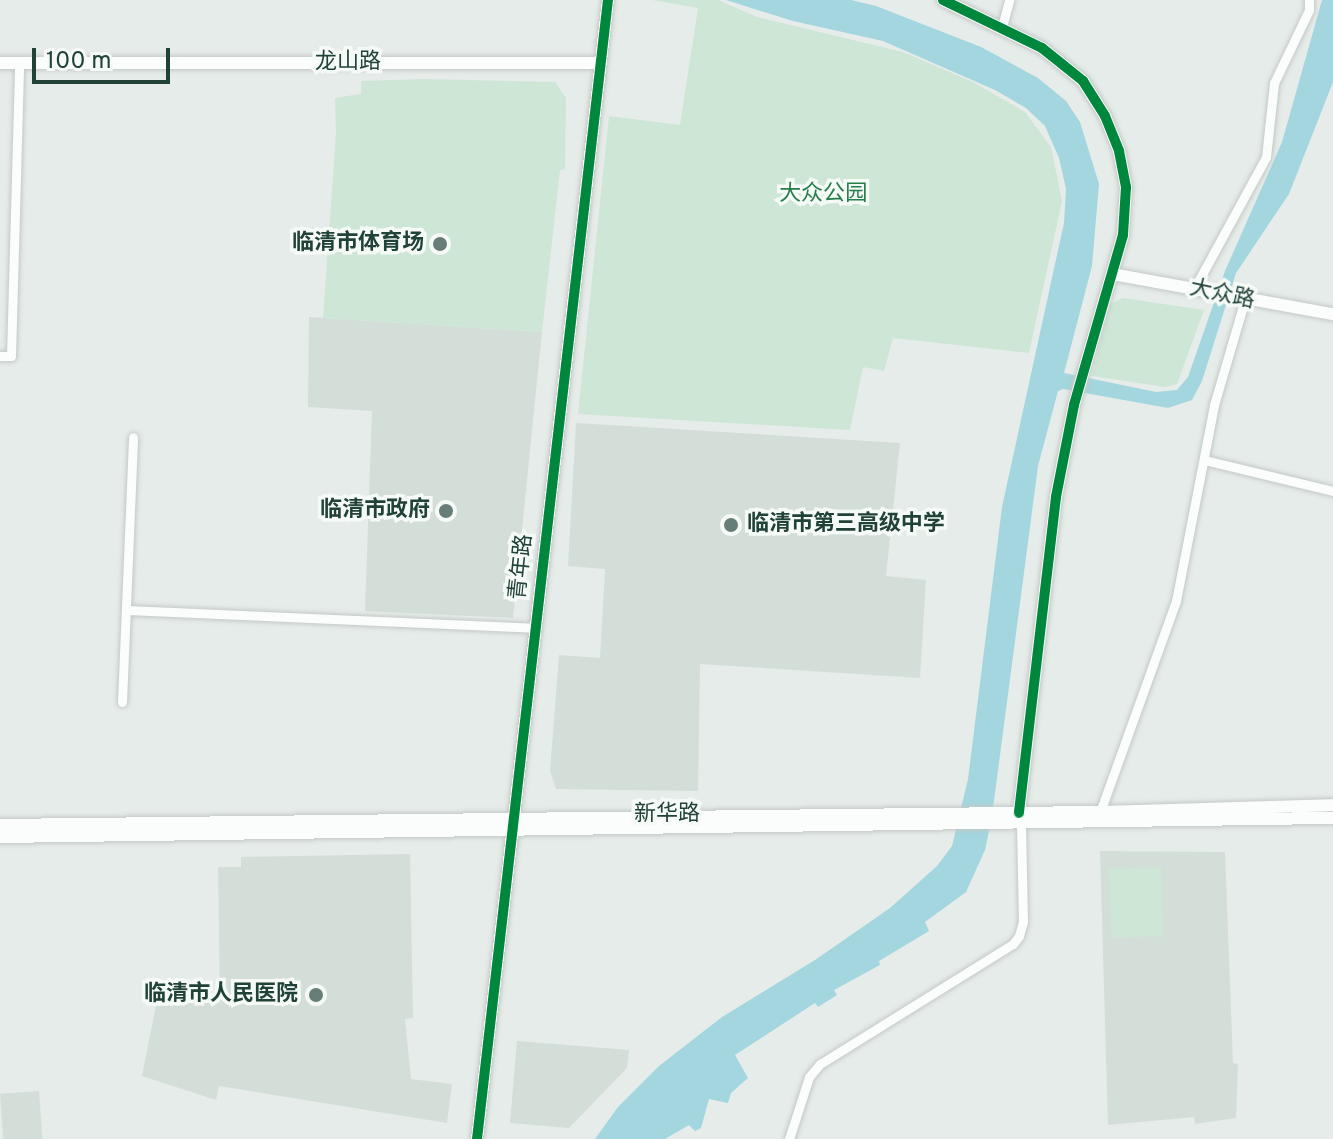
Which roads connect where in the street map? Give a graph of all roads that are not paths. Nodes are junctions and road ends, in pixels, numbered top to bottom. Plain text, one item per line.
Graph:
1 (608, 0) edge
2 (943, 0) edge
3 (1009, 0) edge
4 (1309, 0) edge
5 (1002, 27) junction
6 (19, 62) junction
7 (0, 63) edge
8 (600, 63) junction
9 (1112, 274) junction
10 (1194, 289) junction
11 (1245, 299) junction
12 (1333, 314) edge
13 (0, 356) edge
14 (133, 437) dead end
15 (1204, 460) junction
16 (1333, 491) edge
17 (126, 610) junction
18 (535, 628) junction
19 (122, 702) dead end
20 (1333, 805) edge
21 (1100, 812) junction
22 (1333, 818) edge
23 (1013, 819) junction
24 (513, 822) junction
25 (0, 825) edge
26 (0, 837) edge
27 (477, 1139) edge
28 (789, 1139) edge

1 - 8 street, 青年路
2 - 5 street
3 - 5 street
4 - 10 street
5 - 9 street
6 - 7 street, 龙山路
6 - 8 street, 龙山路
6 - 13 street
8 - 18 street, 青年路
9 - 10 street, 大众路
9 - 23 street
10 - 11 street, 大众路
11 - 12 street, 大众路
11 - 15 street
14 - 17 street
15 - 16 street
15 - 21 street
17 - 18 street
17 - 19 street
18 - 24 street, 青年路
20 - 21 street, 新华路
21 - 23 street, 新华路
22 - 23 street, 新华路
23 - 24 street, 新华路
23 - 28 street
24 - 25 street, 新华路
24 - 26 street, 新华路
24 - 27 street, 青年路

